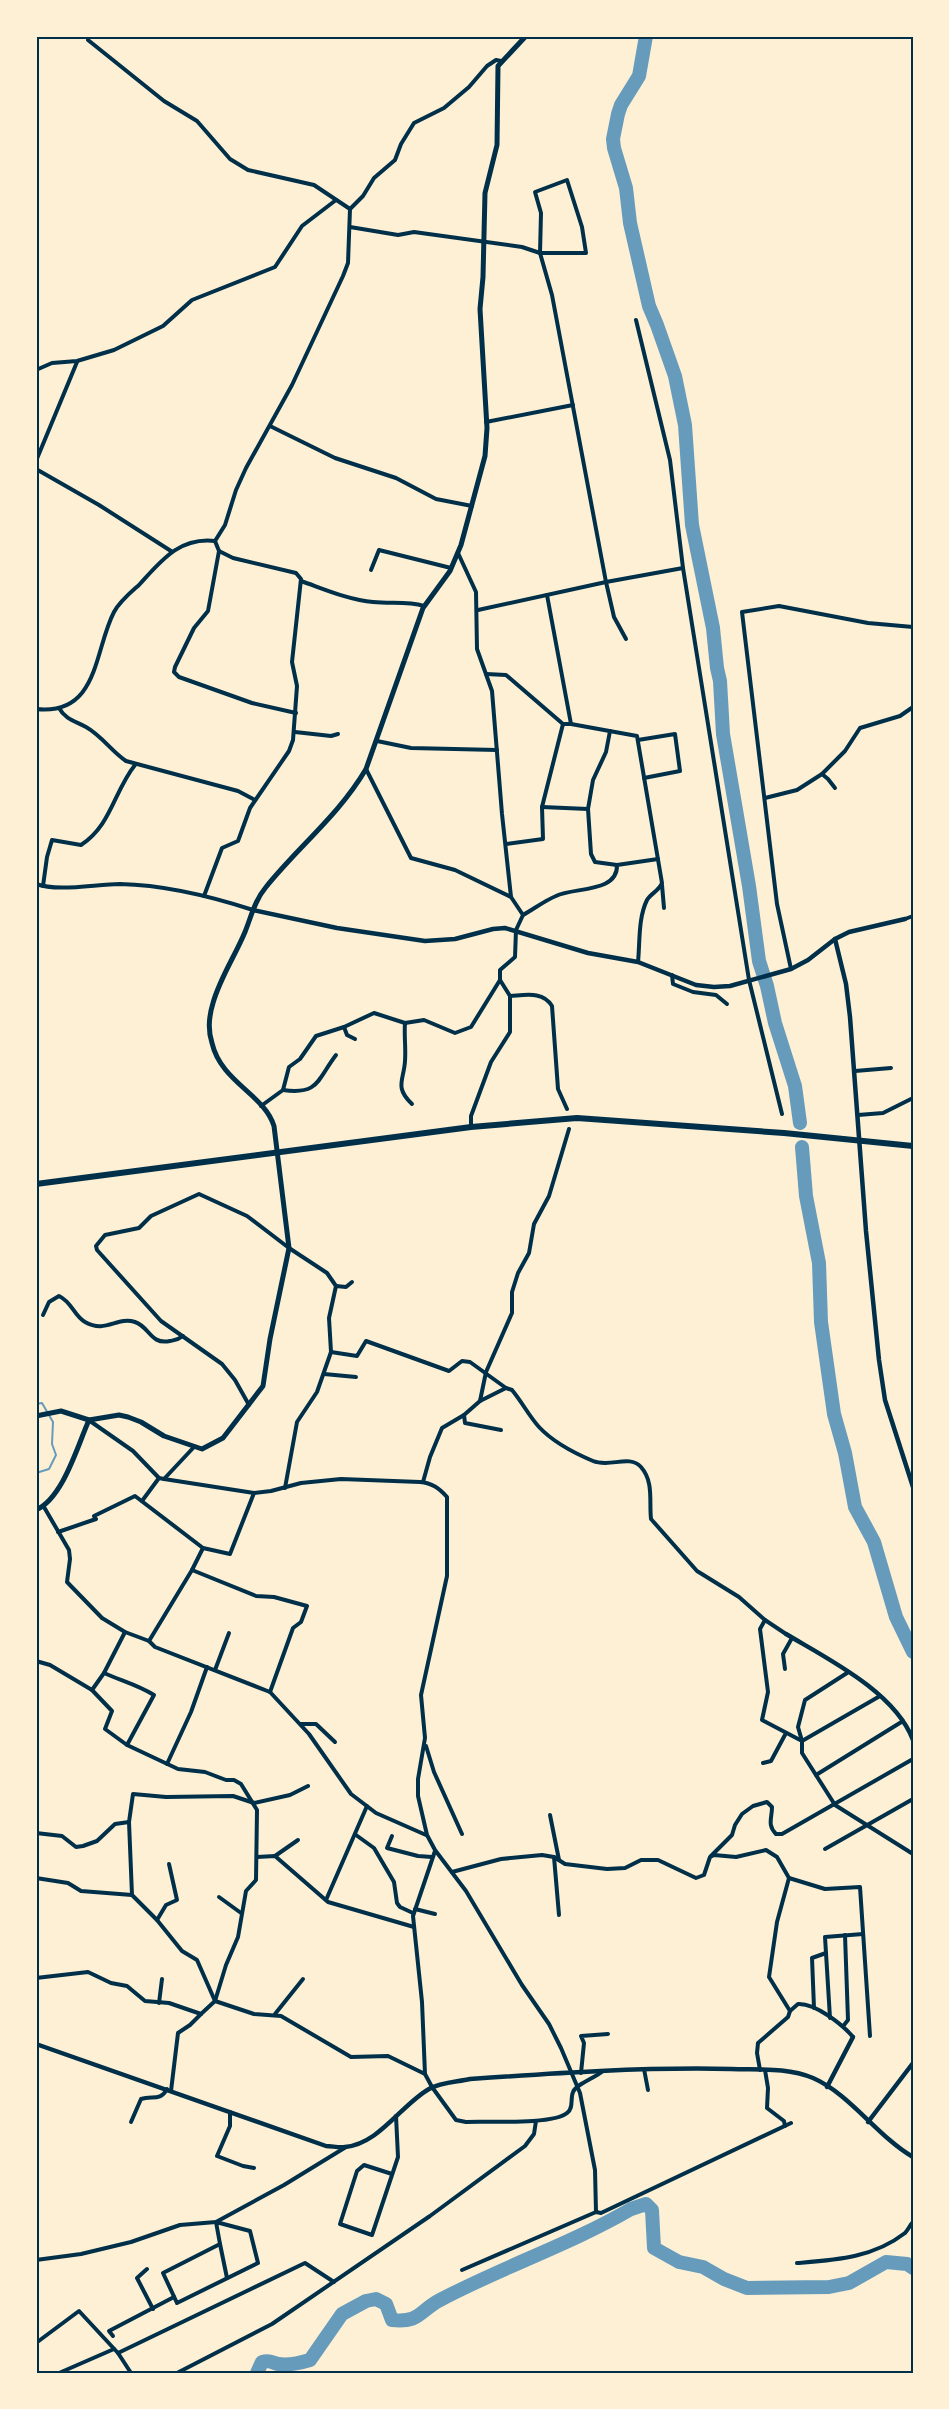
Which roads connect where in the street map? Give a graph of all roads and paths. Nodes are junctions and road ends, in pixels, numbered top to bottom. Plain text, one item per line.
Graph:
1 (526, 36) edge
2 (88, 40) dead end
3 (501, 61) junction
4 (336, 200) junction
5 (350, 209) junction
6 (350, 227) junction
7 (483, 243) junction
8 (540, 253) junction
9 (636, 320) dead end
10 (77, 361) junction
11 (36, 370) edge
12 (573, 405) junction
13 (486, 422) junction
14 (270, 426) junction
15 (36, 461) edge
16 (36, 469) edge
17 (472, 506) junction
18 (215, 541) junction
19 (171, 551) junction
20 (219, 551) junction
21 (458, 553) junction
22 (452, 568) junction
23 (683, 568) junction
24 (371, 570) dead end
25 (301, 581) junction
26 (606, 582) junction
27 (547, 595) junction
28 (424, 606) junction
29 (478, 610) junction
30 (913, 627) edge
31 (626, 639) dead end
32 (486, 674) junction
33 (913, 707) edge
34 (59, 708) junction
35 (36, 709) edge
36 (296, 713) junction
37 (563, 724) junction
38 (571, 724) junction
39 (610, 731) junction
40 (295, 732) junction
41 (338, 734) dead end
42 (638, 740) junction
43 (376, 741) junction
44 (496, 750) junction
45 (135, 765) junction
46 (366, 769) junction
47 (822, 774) junction
48 (644, 778) junction
49 (835, 788) dead end
50 (765, 798) junction
51 (255, 800) junction
52 (542, 807) junction
53 (588, 809) junction
54 (506, 844) junction
55 (658, 860) junction
56 (617, 865) junction
57 (662, 883) junction
58 (36, 884) edge
59 (43, 886) junction
60 (204, 896) junction
61 (511, 897) junction
62 (664, 908) dead end
63 (253, 910) junction
64 (523, 915) junction
65 (913, 916) edge
66 (905, 919) joint
67 (516, 930) junction
68 (835, 939) junction
69 (638, 962) junction
70 (790, 969) junction
71 (672, 975) junction
72 (500, 980) junction
73 (749, 980) junction
74 (510, 996) junction
75 (727, 1004) dead end
76 (405, 1023) junction
77 (344, 1027) junction
78 (355, 1039) dead end
79 (336, 1055) dead end
80 (891, 1068) dead end
81 (855, 1071) junction
82 (283, 1090) junction
83 (913, 1098) edge
84 (412, 1104) dead end
85 (261, 1106) junction
86 (567, 1109) dead end
87 (782, 1114) dead end
88 (858, 1115) junction
89 (471, 1127) junction
90 (569, 1129) dead end
91 (859, 1141) junction
92 (913, 1146) edge
93 (276, 1152) junction
94 (36, 1184) edge
95 (289, 1248) junction
96 (352, 1282) dead end
97 (336, 1286) junction
98 (42, 1315) dead end
99 (183, 1336) junction
100 (331, 1352) junction
101 (486, 1372) junction
102 (323, 1374) junction
103 (356, 1377) dead end
104 (506, 1388) junction
105 (480, 1401) junction
106 (249, 1405) junction
107 (464, 1415) junction
108 (36, 1416) edge
109 (89, 1420) junction
110 (501, 1430) dead end
111 (194, 1447) junction
112 (162, 1478) junction
113 (423, 1482) junction
114 (913, 1487) edge
115 (285, 1488) junction
116 (254, 1493) junction
117 (142, 1502) junction
118 (44, 1507) junction
119 (36, 1510) edge
120 (58, 1532) junction
121 (203, 1548) junction
122 (192, 1570) junction
123 (765, 1620) junction
124 (125, 1632) junction
125 (229, 1633) dead end
126 (786, 1634) joint
127 (792, 1638) junction
128 (149, 1641) junction
129 (36, 1660) edge
130 (207, 1667) junction
131 (785, 1669) dead end
132 (215, 1670) junction
133 (104, 1673) junction
134 (848, 1673) junction
135 (92, 1690) junction
136 (270, 1692) junction
137 (880, 1696) junction
138 (903, 1721) junction
139 (300, 1724) junction
140 (786, 1733) junction
141 (913, 1740) edge
142 (802, 1741) junction
143 (335, 1742) dead end
144 (424, 1743) junction
145 (127, 1745) junction
146 (913, 1759) edge
147 (763, 1763) dead end
148 (167, 1764) junction
149 (816, 1775) junction
150 (308, 1786) dead end
151 (913, 1798) edge
152 (254, 1803) junction
153 (835, 1805) junction
154 (367, 1806) junction
155 (550, 1815) dead end
156 (129, 1822) junction
157 (867, 1825) junction
158 (36, 1833) edge
159 (462, 1834) dead end
160 (356, 1835) junction
161 (427, 1835) junction
162 (392, 1836) dead end
163 (298, 1840) dead end
164 (435, 1850) junction
165 (825, 1850) dead end
166 (913, 1854) edge
167 (274, 1856) junction
168 (256, 1857) junction
169 (432, 1857) junction
170 (554, 1857) junction
171 (710, 1857) junction
172 (560, 1860) junction
173 (169, 1863) dead end
174 (452, 1872) junction
175 (36, 1878) edge
176 (789, 1878) junction
177 (132, 1896) junction
178 (219, 1897) dead end
179 (326, 1900) junction
180 (414, 1911) junction
181 (241, 1913) junction
182 (435, 1914) dead end
183 (559, 1915) dead end
184 (157, 1920) junction
185 (414, 1927) junction
186 (863, 1934) junction
187 (845, 1935) junction
188 (826, 1953) junction
189 (36, 1978) edge
190 (162, 1979) dead end
191 (303, 1979) dead end
192 (215, 2001) junction
193 (159, 2002) junction
194 (814, 2009) junction
195 (790, 2011) junction
196 (201, 2014) junction
197 (275, 2015) junction
198 (831, 2018) junction
199 (843, 2025) junction
200 (608, 2034) dead end
201 (870, 2036) dead end
202 (853, 2037) joint
203 (36, 2044) edge
204 (913, 2063) edge
205 (644, 2069) junction
206 (762, 2070) junction
207 (603, 2071) junction
208 (570, 2073) junction
209 (581, 2073) junction
210 (425, 2074) junction
211 (827, 2086) junction
212 (432, 2087) junction
213 (577, 2087) junction
214 (169, 2090) junction
215 (648, 2090) dead end
216 (230, 2111) junction
217 (396, 2115) junction
218 (536, 2121) junction
219 (131, 2122) dead end
220 (868, 2122) junction
221 (790, 2123) dead end
222 (785, 2126) junction
223 (346, 2147) junction
224 (913, 2157) edge
225 (254, 2168) dead end
226 (392, 2175) junction
227 (596, 2212) junction
228 (216, 2222) junction
229 (913, 2222) edge
230 (220, 2244) junction
231 (36, 2260) edge
232 (797, 2263) dead end
233 (147, 2269) dead end
234 (462, 2270) dead end
235 (227, 2278) junction
236 (334, 2282) junction
237 (174, 2297) junction
238 (153, 2309) junction
239 (113, 2336) dead end
240 (36, 2343) edge
241 (116, 2351) junction
242 (59, 2373) edge
243 (131, 2373) edge
244 (177, 2373) edge

1 - 3 main road
2 - 4 street
3 - 5 street
3 - 7 main road
4 - 5 street
4 - 10 street
5 - 6 street
6 - 7 street
6 - 14 street
7 - 8 street
7 - 13 main road
8 - 8 street
8 - 12 street
9 - 23 street
10 - 11 street
10 - 15 street
12 - 13 street
12 - 26 street
13 - 17 main road
14 - 17 street
14 - 18 street
16 - 19 street
17 - 21 main road
18 - 19 street
18 - 20 street
19 - 34 street
20 - 25 street
20 - 36 street
21 - 22 main road
21 - 29 street
22 - 24 street
22 - 28 main road
23 - 26 street
23 - 73 street
25 - 28 street
25 - 36 street
26 - 27 street
26 - 31 street
27 - 29 street
27 - 38 street
28 - 43 main road
29 - 32 street
30 - 50 street
32 - 37 street
32 - 44 street
33 - 47 street
34 - 35 street
34 - 45 street
36 - 40 street
37 - 38 street
37 - 52 street
38 - 39 street
39 - 42 street
39 - 53 street
40 - 41 street
40 - 51 street
42 - 48 street
42 - 48 street
43 - 44 street
43 - 46 main road
44 - 54 street
45 - 51 street
45 - 59 street
46 - 61 street
46 - 63 main road
47 - 49 street
47 - 50 street
48 - 55 street
50 - 70 street
51 - 60 street
52 - 53 street
52 - 54 street
53 - 56 street
54 - 61 street
55 - 56 street
55 - 57 street
56 - 64 street
57 - 62 street
57 - 69 street
58 - 59 street
59 - 60 street
60 - 63 street
61 - 64 street
63 - 67 street
63 - 85 main road
64 - 67 street
65 - 66 street
66 - 68 street
67 - 69 street
67 - 72 street
68 - 70 street
68 - 81 street
69 - 71 street
70 - 73 street
71 - 73 street
71 - 75 street
72 - 74 street
72 - 76 street
73 - 87 street
74 - 86 street
74 - 89 street
76 - 77 street
76 - 84 street
77 - 78 street
77 - 82 street
79 - 82 street
80 - 81 street
81 - 88 street
82 - 85 street
83 - 88 street
85 - 93 main road
88 - 91 street
89 - 91 main road
89 - 93 main road
90 - 101 street
91 - 92 main road
91 - 114 street
93 - 94 main road
93 - 95 main road
95 - 97 street
95 - 99 street
95 - 106 main road
96 - 97 street
97 - 100 street
98 - 99 street
99 - 106 street
100 - 101 street
100 - 102 street
101 - 104 street
101 - 105 street
102 - 103 street
102 - 115 street
104 - 105 street
104 - 123 street
105 - 107 street
106 - 111 main road
107 - 110 street
107 - 113 street
108 - 109 main road
109 - 111 main road
109 - 112 street
109 - 118 main road
111 - 112 street
112 - 116 street
112 - 117 street
113 - 115 street
113 - 144 street
115 - 116 street
116 - 121 street
117 - 120 street
117 - 121 street
118 - 119 main road
118 - 120 street
120 - 124 street
121 - 122 street
122 - 128 street
122 - 136 street
123 - 126 street
123 - 140 street
124 - 128 street
124 - 133 street
125 - 132 street
126 - 127 street
127 - 131 street
127 - 134 street
128 - 130 street
129 - 135 street
130 - 132 street
130 - 148 street
132 - 136 street
133 - 135 street
133 - 145 street
134 - 137 street
134 - 142 street
135 - 145 street
136 - 139 street
137 - 138 street
137 - 142 street
138 - 141 street
138 - 149 street
139 - 143 street
139 - 154 street
140 - 142 street
140 - 147 street
142 - 149 street
144 - 159 street
144 - 161 street
145 - 148 street
146 - 153 street
148 - 152 street
149 - 153 street
150 - 152 street
151 - 157 street
152 - 156 street
152 - 168 street
153 - 157 street
153 - 171 street
154 - 160 street
154 - 161 street
155 - 172 street
156 - 158 street
156 - 177 street
157 - 165 street
157 - 166 street
160 - 179 street
160 - 180 street
161 - 164 street
162 - 169 street
163 - 167 street
164 - 169 street
164 - 174 street
167 - 168 street
167 - 179 street
168 - 181 street
169 - 180 street
170 - 172 street
170 - 174 street
170 - 183 street
171 - 172 street
171 - 176 street
173 - 184 street
174 - 208 street
175 - 177 street
176 - 186 street
176 - 195 street
177 - 184 street
178 - 181 street
179 - 185 street
180 - 182 street
180 - 185 street
181 - 192 street
184 - 192 street
185 - 210 street
186 - 187 street
186 - 201 street
187 - 188 street
187 - 199 street
188 - 194 street
188 - 198 street
189 - 193 street
190 - 193 street
191 - 197 street
192 - 196 street
192 - 197 street
193 - 196 street
194 - 195 street
194 - 198 street
195 - 206 street
196 - 214 street
197 - 210 street
198 - 199 street
199 - 202 street
200 - 209 street
202 - 211 street
203 - 214 street
204 - 220 street
205 - 206 street
205 - 207 street
205 - 215 street
206 - 211 street
206 - 222 street
207 - 209 street
207 - 213 street
208 - 209 street
208 - 212 street
208 - 213 street
210 - 212 street
211 - 220 street
212 - 217 street
212 - 218 street
213 - 218 street
213 - 227 street
214 - 216 street
214 - 219 street
216 - 223 street
216 - 225 street
217 - 223 street
217 - 226 street
218 - 236 street
220 - 224 street
221 - 222 street
222 - 227 street
223 - 228 street
226 - 226 street
227 - 234 street
228 - 230 street
228 - 231 street
228 - 235 street
229 - 232 street
230 - 235 street
230 - 237 street
233 - 238 street
235 - 237 street
236 - 241 street
236 - 244 street
237 - 238 street
238 - 239 street
240 - 241 street
241 - 242 street
241 - 243 street

